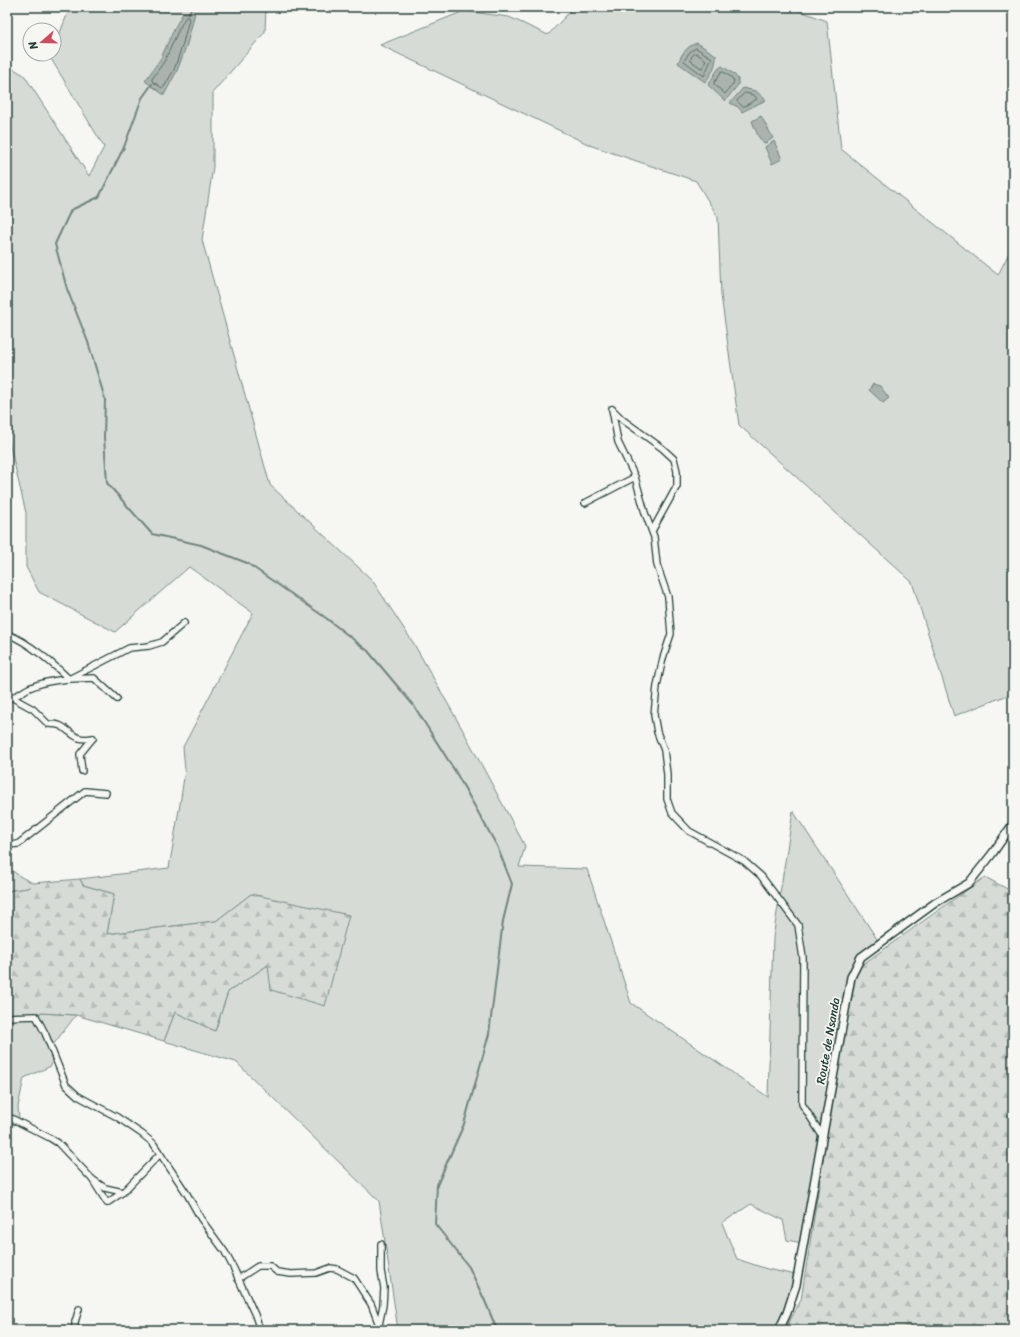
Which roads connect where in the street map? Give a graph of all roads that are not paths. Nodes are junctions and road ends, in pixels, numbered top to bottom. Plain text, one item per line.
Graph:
1 (635, 477) junction
2 (585, 503) dead end
3 (652, 531) junction
4 (184, 623) dead end
5 (7, 634) edge
6 (69, 678) junction
7 (10, 698) edge
8 (117, 699) dead end
9 (82, 771) dead end
10 (106, 793) dead end
11 (1013, 824) edge
12 (7, 845) edge
13 (7, 1017) edge
14 (7, 1116) edge
15 (823, 1137) junction
16 (160, 1154) junction
17 (92, 1179) junction
18 (123, 1192) junction
19 (381, 1244) dead end
20 (238, 1279) junction
21 (79, 1308) dead end
22 (378, 1327) edge
23 (75, 1330) edge
24 (260, 1330) edge
25 (779, 1330) edge

1 - 2 street
1 - 3 street
1 - 3 street
3 - 15 street
4 - 6 street
5 - 6 street
6 - 7 street
6 - 8 street
7 - 9 street
10 - 12 street
11 - 15 street, Route de Nsanda
13 - 16 street
14 - 17 street
15 - 25 street, Route de Nsanda
16 - 18 street
16 - 20 street
17 - 18 street
17 - 18 street
19 - 22 street
20 - 22 street
20 - 24 street
21 - 23 street

